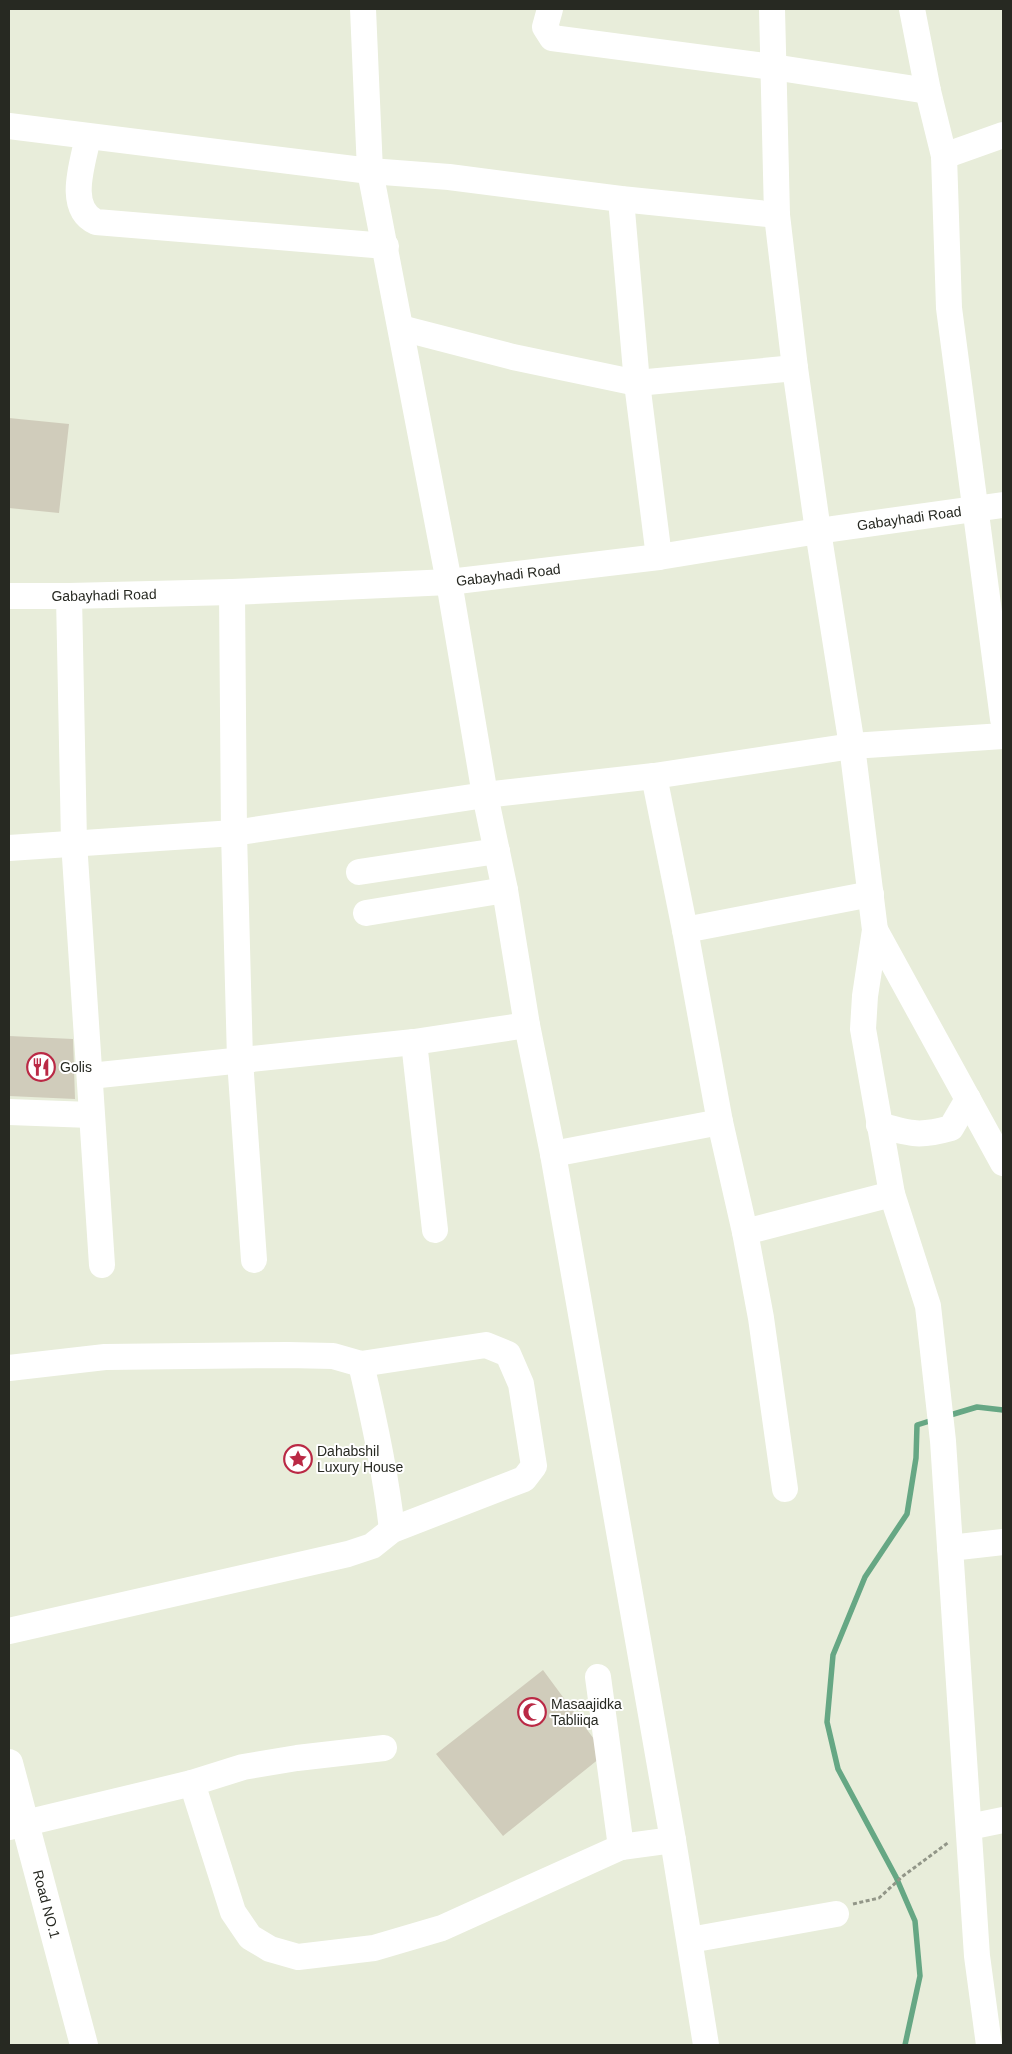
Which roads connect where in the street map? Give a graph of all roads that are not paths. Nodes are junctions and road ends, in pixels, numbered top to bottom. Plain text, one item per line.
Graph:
1 (363, 9) edge
2 (550, 9) edge
3 (772, 9) edge
4 (912, 9) edge
5 (773, 67) junction
6 (928, 91) junction
7 (9, 126) edge
8 (1003, 135) edge
9 (88, 137) junction
10 (944, 156) junction
11 (370, 171) junction
12 (621, 199) junction
13 (777, 215) junction
14 (386, 246) junction
15 (401, 328) junction
16 (795, 368) junction
17 (637, 383) junction
18 (1003, 505) edge
19 (974, 510) junction
20 (818, 532) junction
21 (659, 557) junction
22 (449, 582) junction
23 (232, 592) junction
24 (9, 596) edge
25 (69, 596) junction
26 (1003, 719) edge
27 (1003, 736) edge
28 (852, 746) junction
29 (654, 776) junction
30 (485, 795) junction
31 (234, 833) junction
32 (74, 842) junction
33 (9, 848) edge
34 (497, 851) junction
35 (358, 872) dead end
36 (506, 890) junction
37 (871, 894) junction
38 (366, 913) dead end
39 (685, 930) junction
40 (875, 930) junction
41 (527, 1025) junction
42 (414, 1042) junction
43 (240, 1060) junction
44 (90, 1076) junction
45 (968, 1099) junction
46 (9, 1112) edge
47 (91, 1114) junction
48 (720, 1122) junction
49 (879, 1125) junction
50 (553, 1154) junction
51 (1003, 1163) edge
52 (892, 1194) junction
53 (435, 1230) dead end
54 (745, 1232) junction
55 (254, 1260) dead end
56 (102, 1265) dead end
57 (361, 1364) junction
58 (9, 1368) edge
59 (785, 1489) dead end
60 (392, 1530) junction
61 (1003, 1542) edge
62 (950, 1548) junction
63 (9, 1630) edge
64 (598, 1677) dead end
65 (384, 1748) dead end
66 (9, 1763) edge
67 (192, 1783) junction
68 (1003, 1820) edge
69 (16, 1826) edge
70 (969, 1827) junction
71 (673, 1840) junction
72 (621, 1847) junction
73 (836, 1914) road end
74 (690, 1940) junction
75 (84, 2045) edge
76 (706, 2045) edge
77 (989, 2045) edge

1 - 11 street
2 - 5 street
3 - 5 street
4 - 6 street
5 - 6 street
5 - 13 street
6 - 10 street
7 - 9 street
8 - 10 street
9 - 11 street
9 - 14 street
10 - 19 street
11 - 12 street
11 - 14 street
12 - 13 street
12 - 17 street
13 - 16 street
14 - 15 street
15 - 17 street
15 - 22 street
16 - 17 street
16 - 20 street
17 - 21 street
18 - 19 street, Gabayhadi Road
19 - 20 street, Gabayhadi Road
19 - 26 street
20 - 21 street, Gabayhadi Road
20 - 28 street
21 - 22 street, Gabayhadi Road
22 - 23 street, Gabayhadi Road
22 - 30 street
23 - 25 street, Gabayhadi Road
23 - 31 street
24 - 25 street, Gabayhadi Road
25 - 32 street
27 - 28 street
28 - 29 street
28 - 37 street
29 - 30 street
29 - 39 street
30 - 31 street
30 - 34 street
31 - 32 street
31 - 43 street
32 - 33 street
32 - 44 street
34 - 35 street
34 - 36 street
36 - 38 street
36 - 41 street
37 - 39 street
37 - 40 street
39 - 48 street
40 - 45 street
40 - 49 street
41 - 42 street
41 - 50 street
42 - 43 street
42 - 53 street
43 - 44 street
43 - 55 street
44 - 47 street
45 - 49 street
45 - 51 street
46 - 47 street
47 - 56 street
48 - 50 street
48 - 54 street
49 - 52 street
50 - 71 street
52 - 54 street
52 - 62 street
54 - 59 street
57 - 58 street
57 - 60 street
57 - 60 street
60 - 63 street
61 - 62 street
62 - 70 street
64 - 72 street
65 - 67 street
66 - 69 highway, Road NO.1
67 - 69 street
67 - 72 street
68 - 70 street
69 - 75 highway, Road NO.1
70 - 77 street
71 - 72 street
71 - 74 street
73 - 74 street
74 - 76 street

